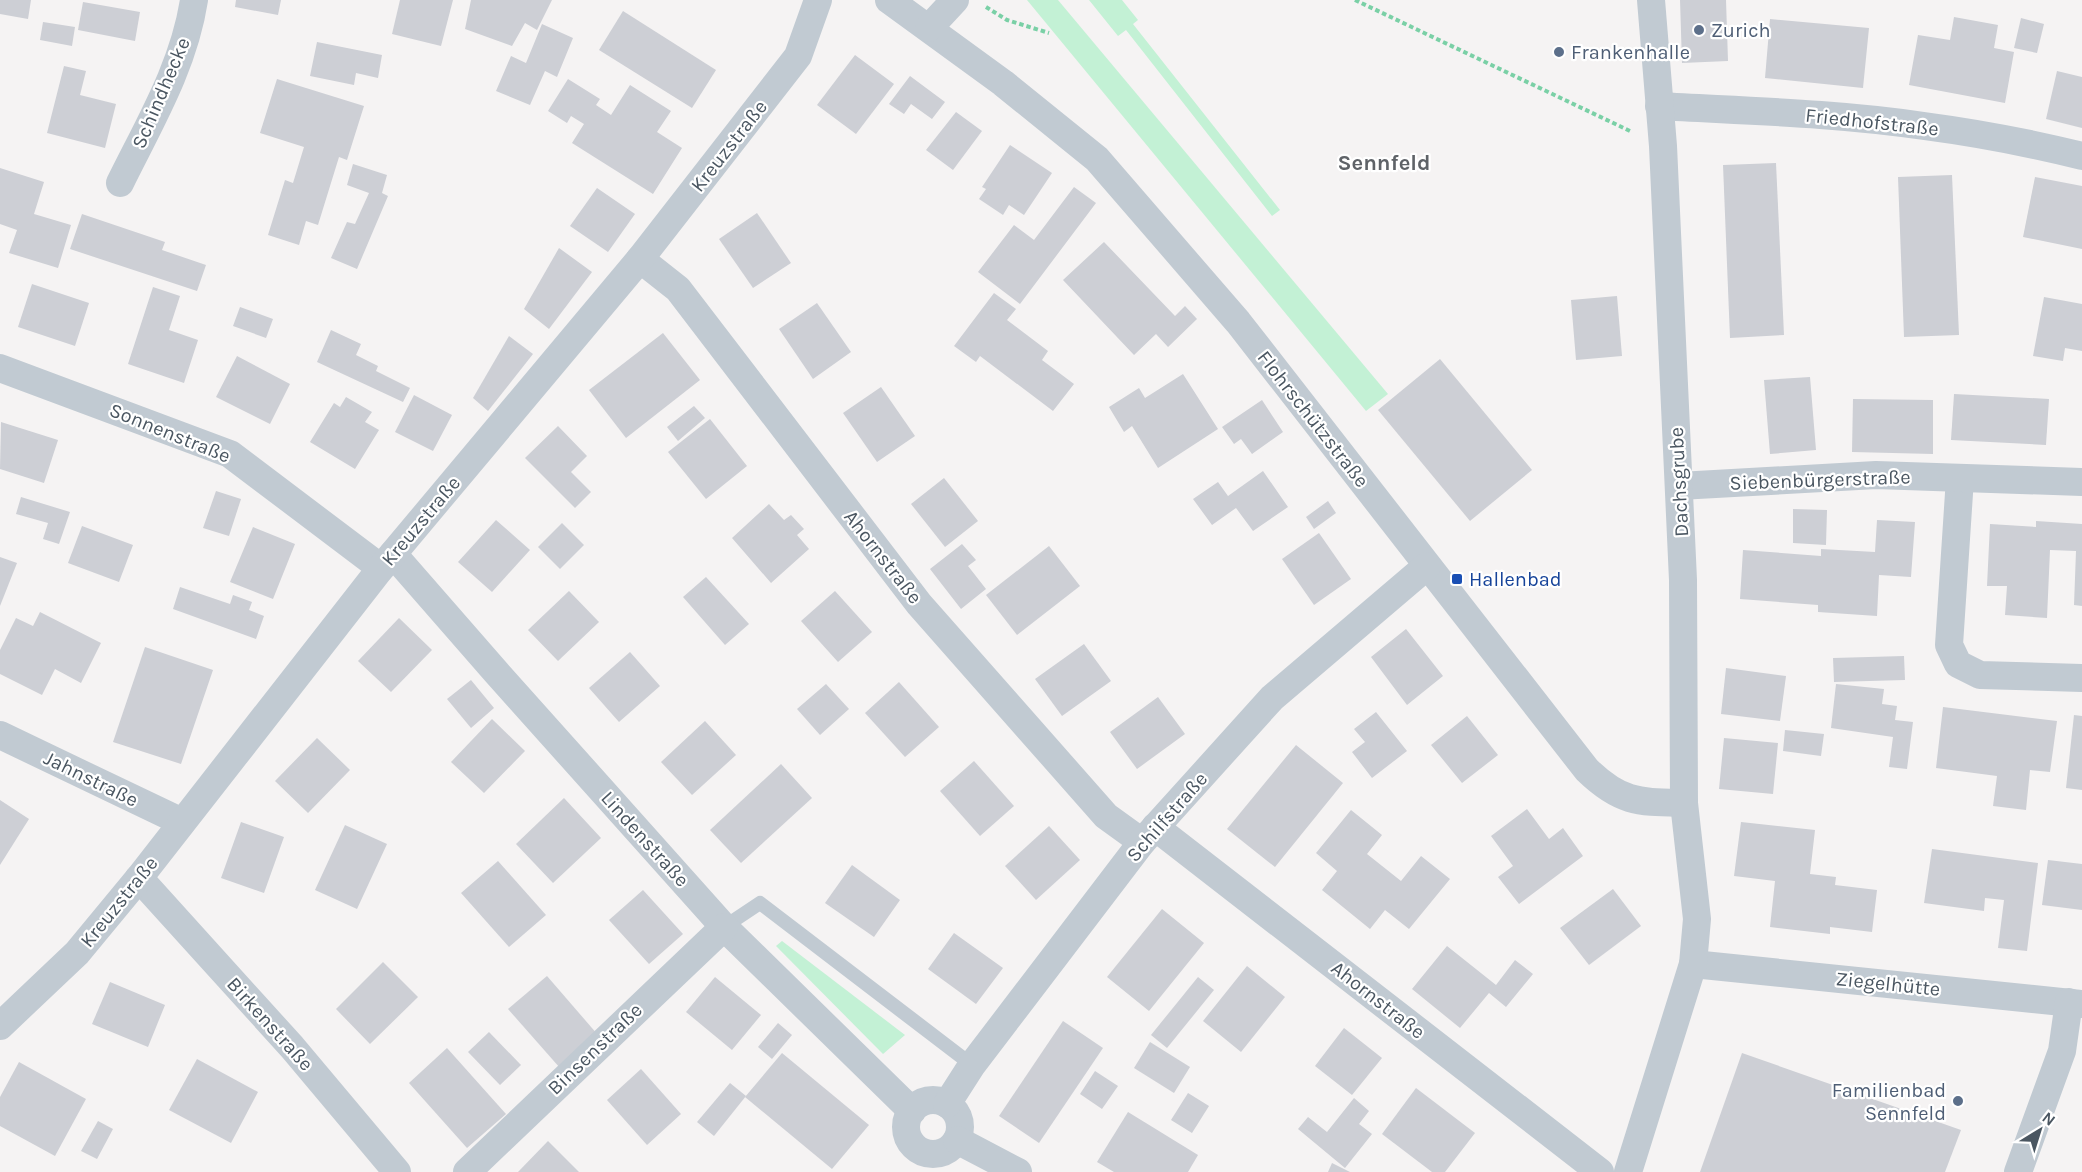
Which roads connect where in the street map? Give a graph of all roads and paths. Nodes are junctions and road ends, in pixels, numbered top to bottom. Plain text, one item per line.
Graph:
1 (194, 0) edge
2 (818, 0) edge
3 (889, 0) edge
4 (956, 0) edge
5 (1355, 0) edge
6 (1651, 0) edge
7 (983, 5) dead end
8 (929, 28) junction
9 (1049, 33) dead end
10 (1659, 106) junction
11 (1663, 146) junction
12 (2082, 156) edge
13 (120, 183) dead end
14 (640, 259) junction
15 (0, 368) edge
16 (1960, 478) junction
17 (2082, 482) edge
18 (1679, 486) junction
19 (387, 561) junction
20 (1427, 566) junction
21 (2082, 678) edge
22 (0, 735) edge
23 (1684, 803) junction
24 (182, 822) junction
25 (1148, 835) junction
26 (139, 878) junction
27 (724, 927) junction
28 (1693, 964) junction
29 (2075, 1003) edge
30 (0, 1026) edge
31 (972, 1065) junction
32 (947, 1104) junction
33 (912, 1111) junction
34 (957, 1140) junction
35 (917, 1162) edge
36 (397, 1172) edge
37 (467, 1172) edge
38 (1018, 1172) edge
39 (1600, 1172) edge
40 (1628, 1172) edge
41 (2018, 1172) edge

1 - 13 street, Schindhecke
2 - 14 street, Kreuzstraße
3 - 8 street, Flohrschützstraße
4 - 8 street
5 - 11 path
6 - 10 street, Dachsgrube
7 - 9 path
8 - 20 street, Flohrschützstraße
10 - 11 street, Dachsgrube
10 - 12 street, Friedhofstraße
11 - 18 street, Dachsgrube
14 - 19 street, Kreuzstraße
14 - 25 street, Ahornstraße
15 - 19 street, Sonnenstraße
16 - 17 street, Siebenbürgerstraße
16 - 18 street, Siebenbürgerstraße
16 - 21 street
18 - 23 street, Dachsgrube
19 - 24 street, Kreuzstraße
19 - 27 street, Lindenstraße
20 - 23 street, Flohrschützstraße
20 - 25 street, Schilfstraße
22 - 24 street, Jahnstraße
23 - 28 street, Dachsgrube
24 - 26 street, Kreuzstraße
25 - 31 street, Schilfstraße
25 - 39 street, Ahornstraße
26 - 30 street, Kreuzstraße
26 - 36 street, Birkenstraße
27 - 31 lane
27 - 33 street, Lindenstraße
27 - 37 street, Binsenstraße
28 - 29 street, Ziegelhütte
28 - 40 street, Dachsgrube
29 - 41 street
31 - 32 street, Schilfstraße
32 - 33 street
32 - 34 street
33 - 35 street
34 - 35 street
34 - 38 street

